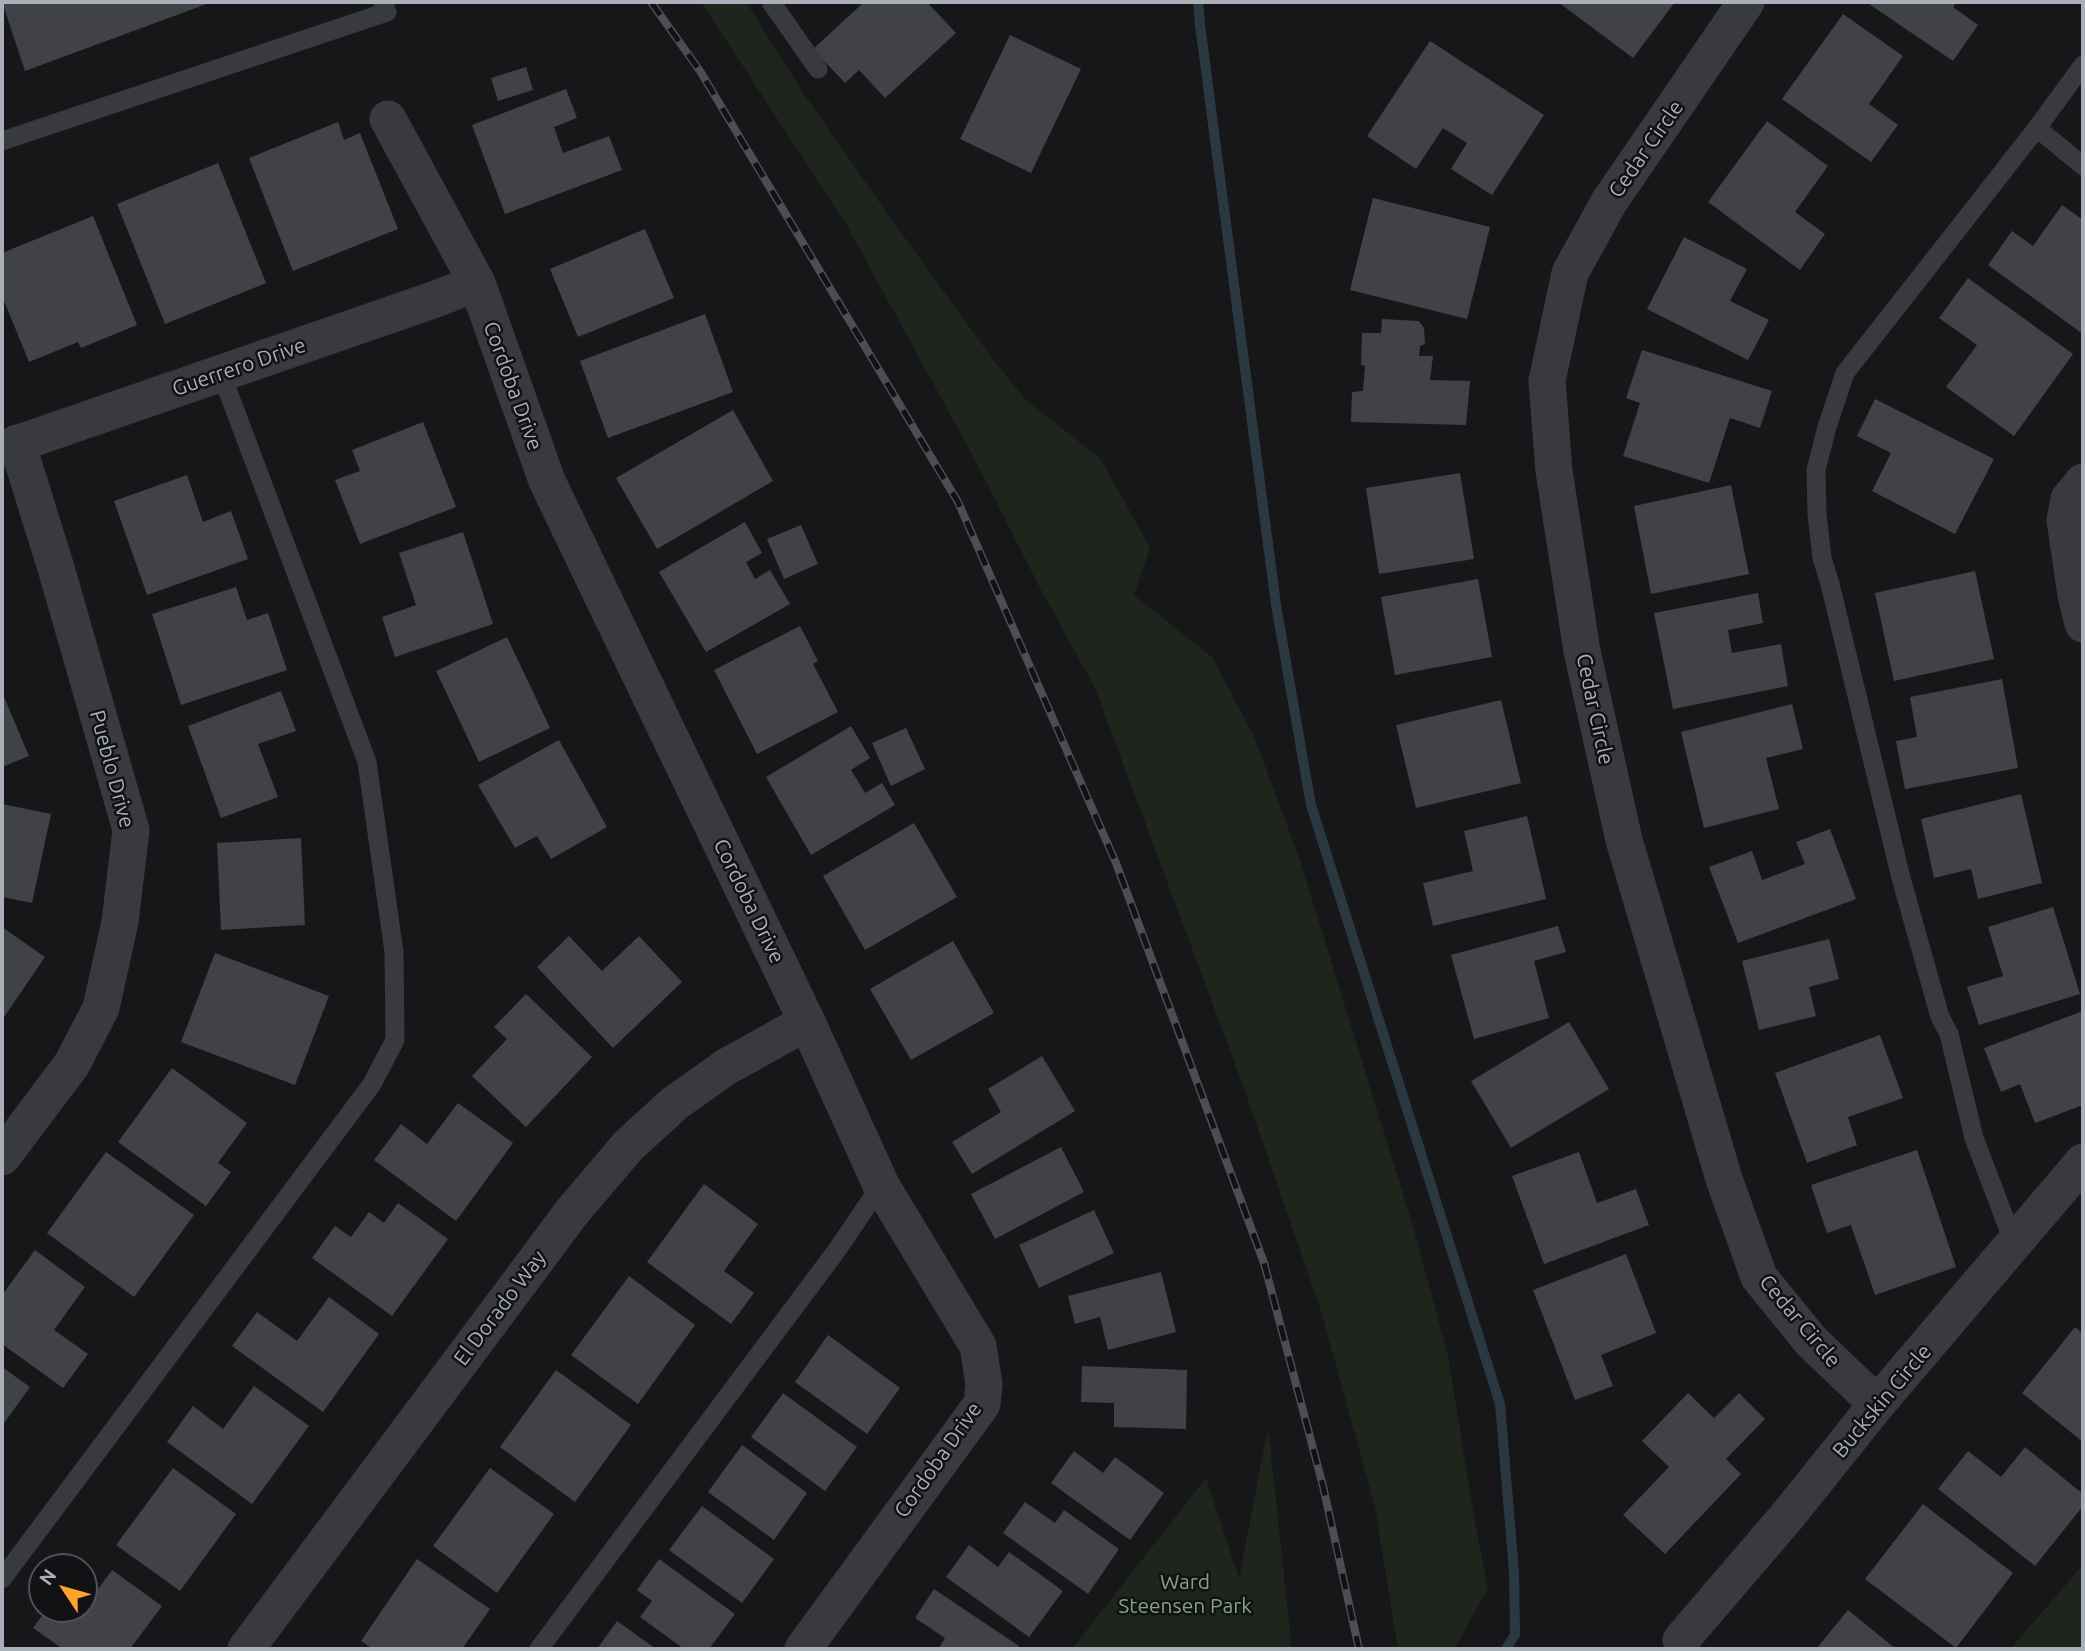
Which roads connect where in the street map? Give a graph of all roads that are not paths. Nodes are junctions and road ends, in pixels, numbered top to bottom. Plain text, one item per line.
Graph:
1 (383, 2) edge
2 (771, 2) edge
3 (1746, 2) edge
4 (2083, 65) edge
5 (818, 69) dead end
6 (388, 119) dead end
7 (2037, 128) junction
8 (2, 141) edge
9 (2083, 166) edge
10 (477, 283) junction
11 (221, 373) junction
12 (9, 446) edge
13 (2083, 482) edge
14 (2083, 624) edge
15 (807, 1022) junction
16 (2, 1157) edge
17 (2083, 1162) edge
18 (881, 1185) junction
19 (2014, 1243) junction
20 (1877, 1404) junction
21 (2, 1579) edge
22 (1681, 1640) dead end
23 (246, 1649) edge
24 (539, 1649) edge
25 (803, 1649) edge

1 - 8 lane
2 - 5 lane
3 - 20 street, Cedar Circle
4 - 7 lane
6 - 10 street, Cordoba Drive
7 - 9 lane
7 - 19 lane
10 - 11 street, Guerrero Drive
10 - 15 street, Cordoba Drive
11 - 12 street, Guerrero Drive
11 - 21 lane
12 - 16 street, Pueblo Drive
13 - 14 street
15 - 18 street, Cordoba Drive
15 - 23 street, El Dorado Way
17 - 19 street, Buckskin Circle
18 - 24 lane
18 - 25 street, Cordoba Drive
19 - 20 street, Buckskin Circle
20 - 22 street, Buckskin Circle

